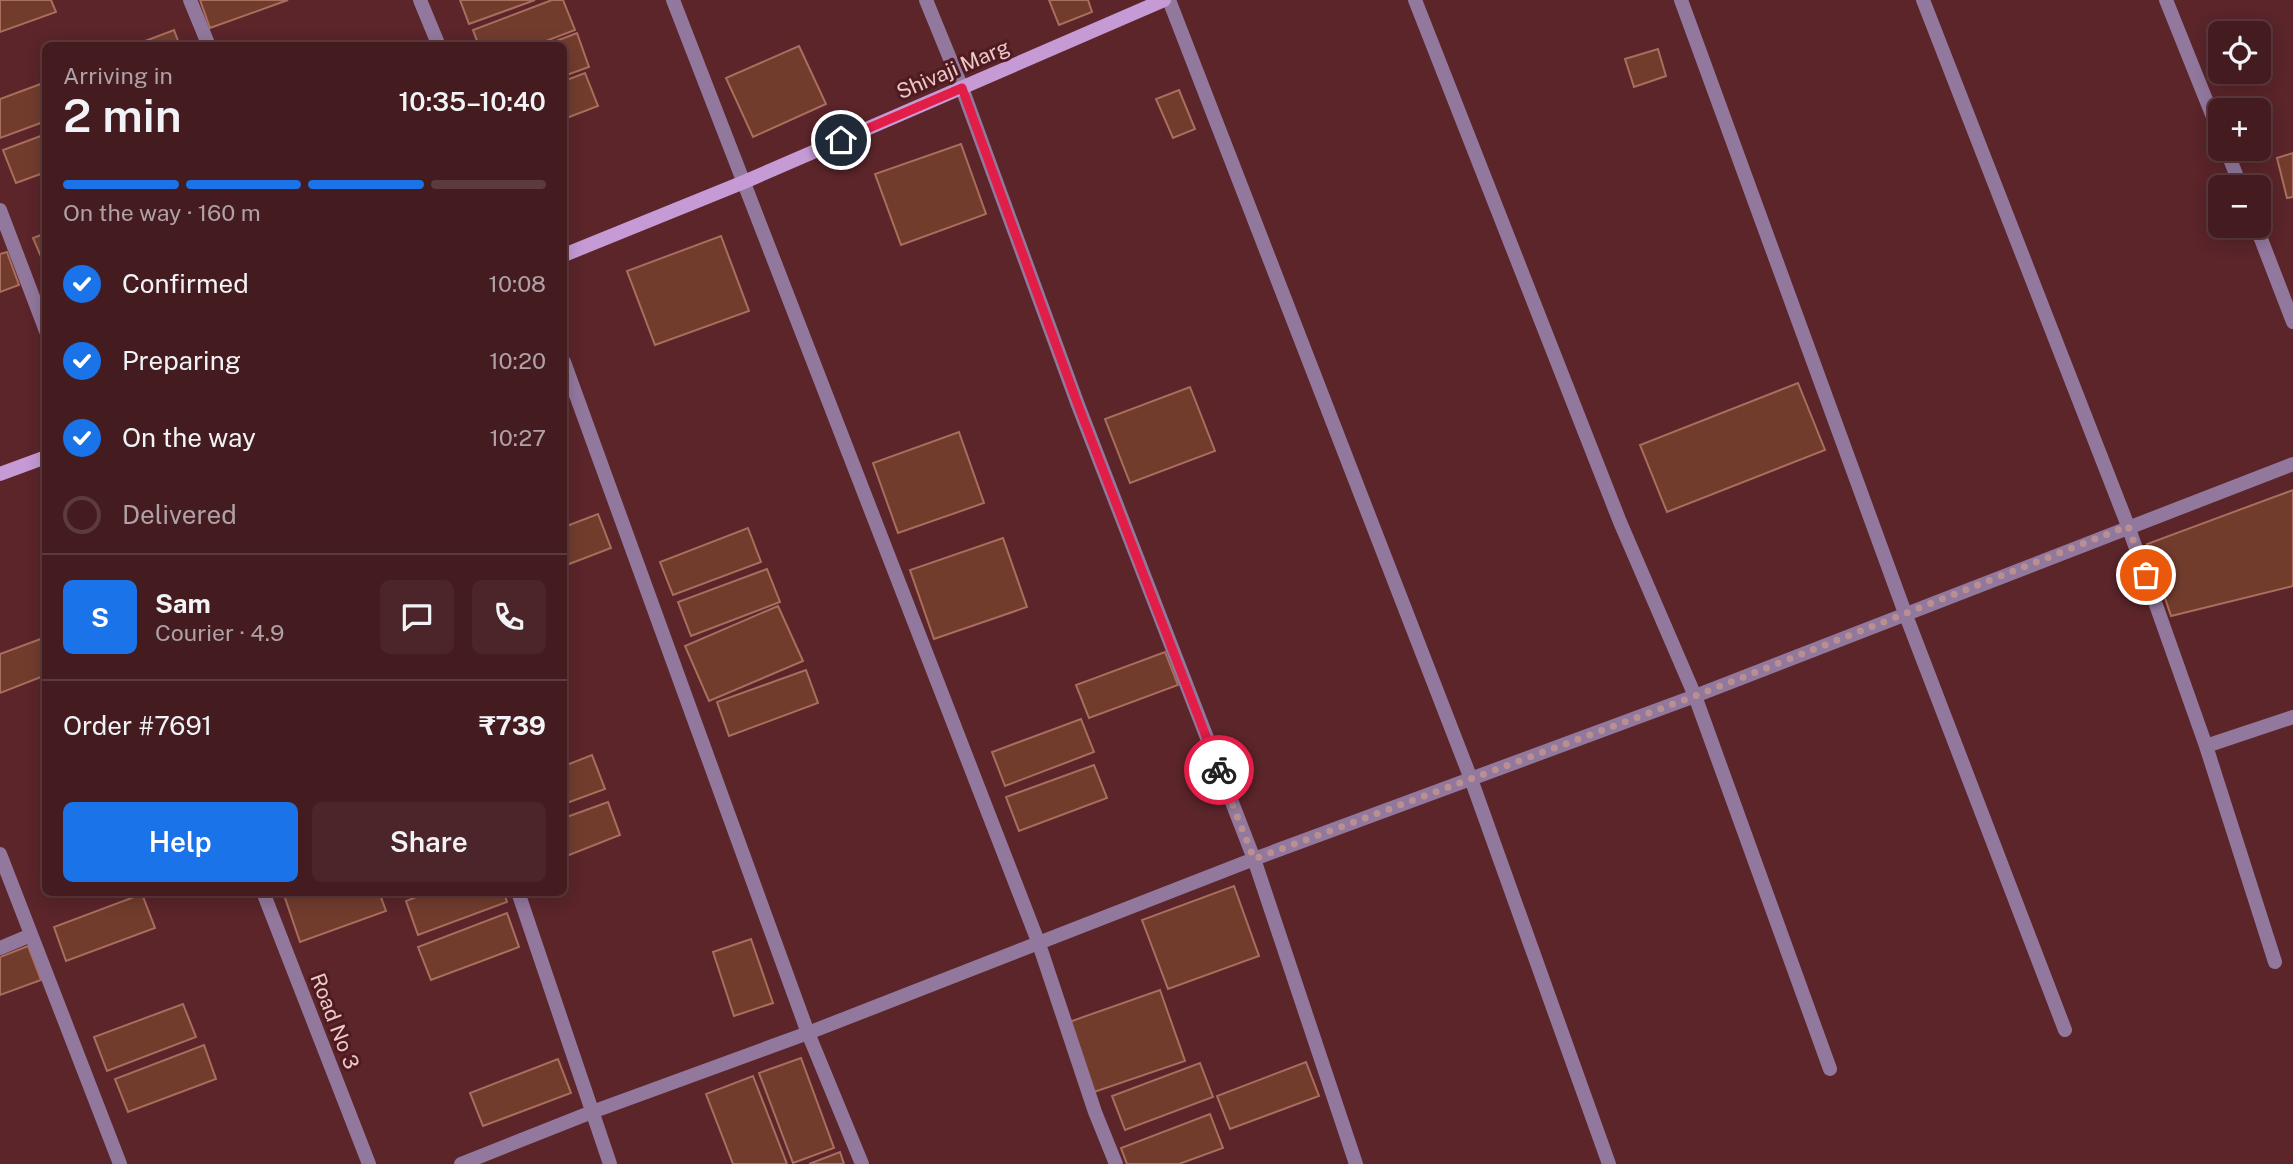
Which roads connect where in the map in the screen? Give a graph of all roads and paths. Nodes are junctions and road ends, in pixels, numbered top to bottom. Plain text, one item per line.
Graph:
1 (190, 0) edge
2 (420, 0) edge
3 (673, 0) edge
4 (926, 0) edge
5 (1166, 0) edge
6 (1415, 0) edge
7 (1681, 0) edge
8 (1923, 0) edge
9 (2166, 0) edge
10 (207, 42) edge
11 (437, 42) edge
12 (962, 88) junction
13 (2208, 105) edge
14 (744, 182) junction
15 (0, 210) edge
16 (2261, 238) edge
17 (567, 254) edge
18 (42, 320) edge
19 (2293, 322) edge
20 (567, 370) edge
21 (42, 458) edge
22 (2293, 464) edge
23 (0, 474) edge
24 (2128, 526) junction
25 (1905, 613) junction
26 (1695, 696) junction
27 (2293, 718) edge
28 (2206, 746) junction
29 (1471, 779) junction
30 (0, 854) edge
31 (1254, 859) junction
32 (265, 896) edge
33 (519, 896) edge
34 (32, 935) junction
35 (1039, 944) junction
36 (0, 948) edge
37 (2275, 962) dead end
38 (2065, 1030) dead end
39 (808, 1033) junction
40 (1830, 1069) dead end
41 (592, 1112) junction
42 (120, 1164) edge
43 (369, 1164) edge
44 (461, 1164) edge
45 (610, 1164) edge
46 (862, 1164) edge
47 (1116, 1164) edge
48 (1356, 1164) edge
49 (1609, 1164) edge

1 - 10 street
2 - 11 street
3 - 14 street
4 - 12 street
5 - 12 street, Shivaji Marg
5 - 29 street
6 - 26 street
7 - 25 street
8 - 24 street
9 - 13 street
12 - 14 street, Shivaji Marg
12 - 31 street
14 - 17 street, Shivaji Marg
14 - 35 street
15 - 18 street
16 - 19 street
20 - 39 street
21 - 23 street
22 - 24 street
24 - 25 street
24 - 28 street
25 - 26 street
25 - 38 street
26 - 29 street
26 - 40 street
27 - 28 street
28 - 37 street
29 - 31 street
29 - 49 street
30 - 34 street
31 - 35 street
31 - 48 street
32 - 43 street, Road No 3
33 - 41 street
34 - 36 street
34 - 42 street
35 - 39 street
35 - 47 street
39 - 41 street
39 - 46 street
41 - 44 street
41 - 45 street

